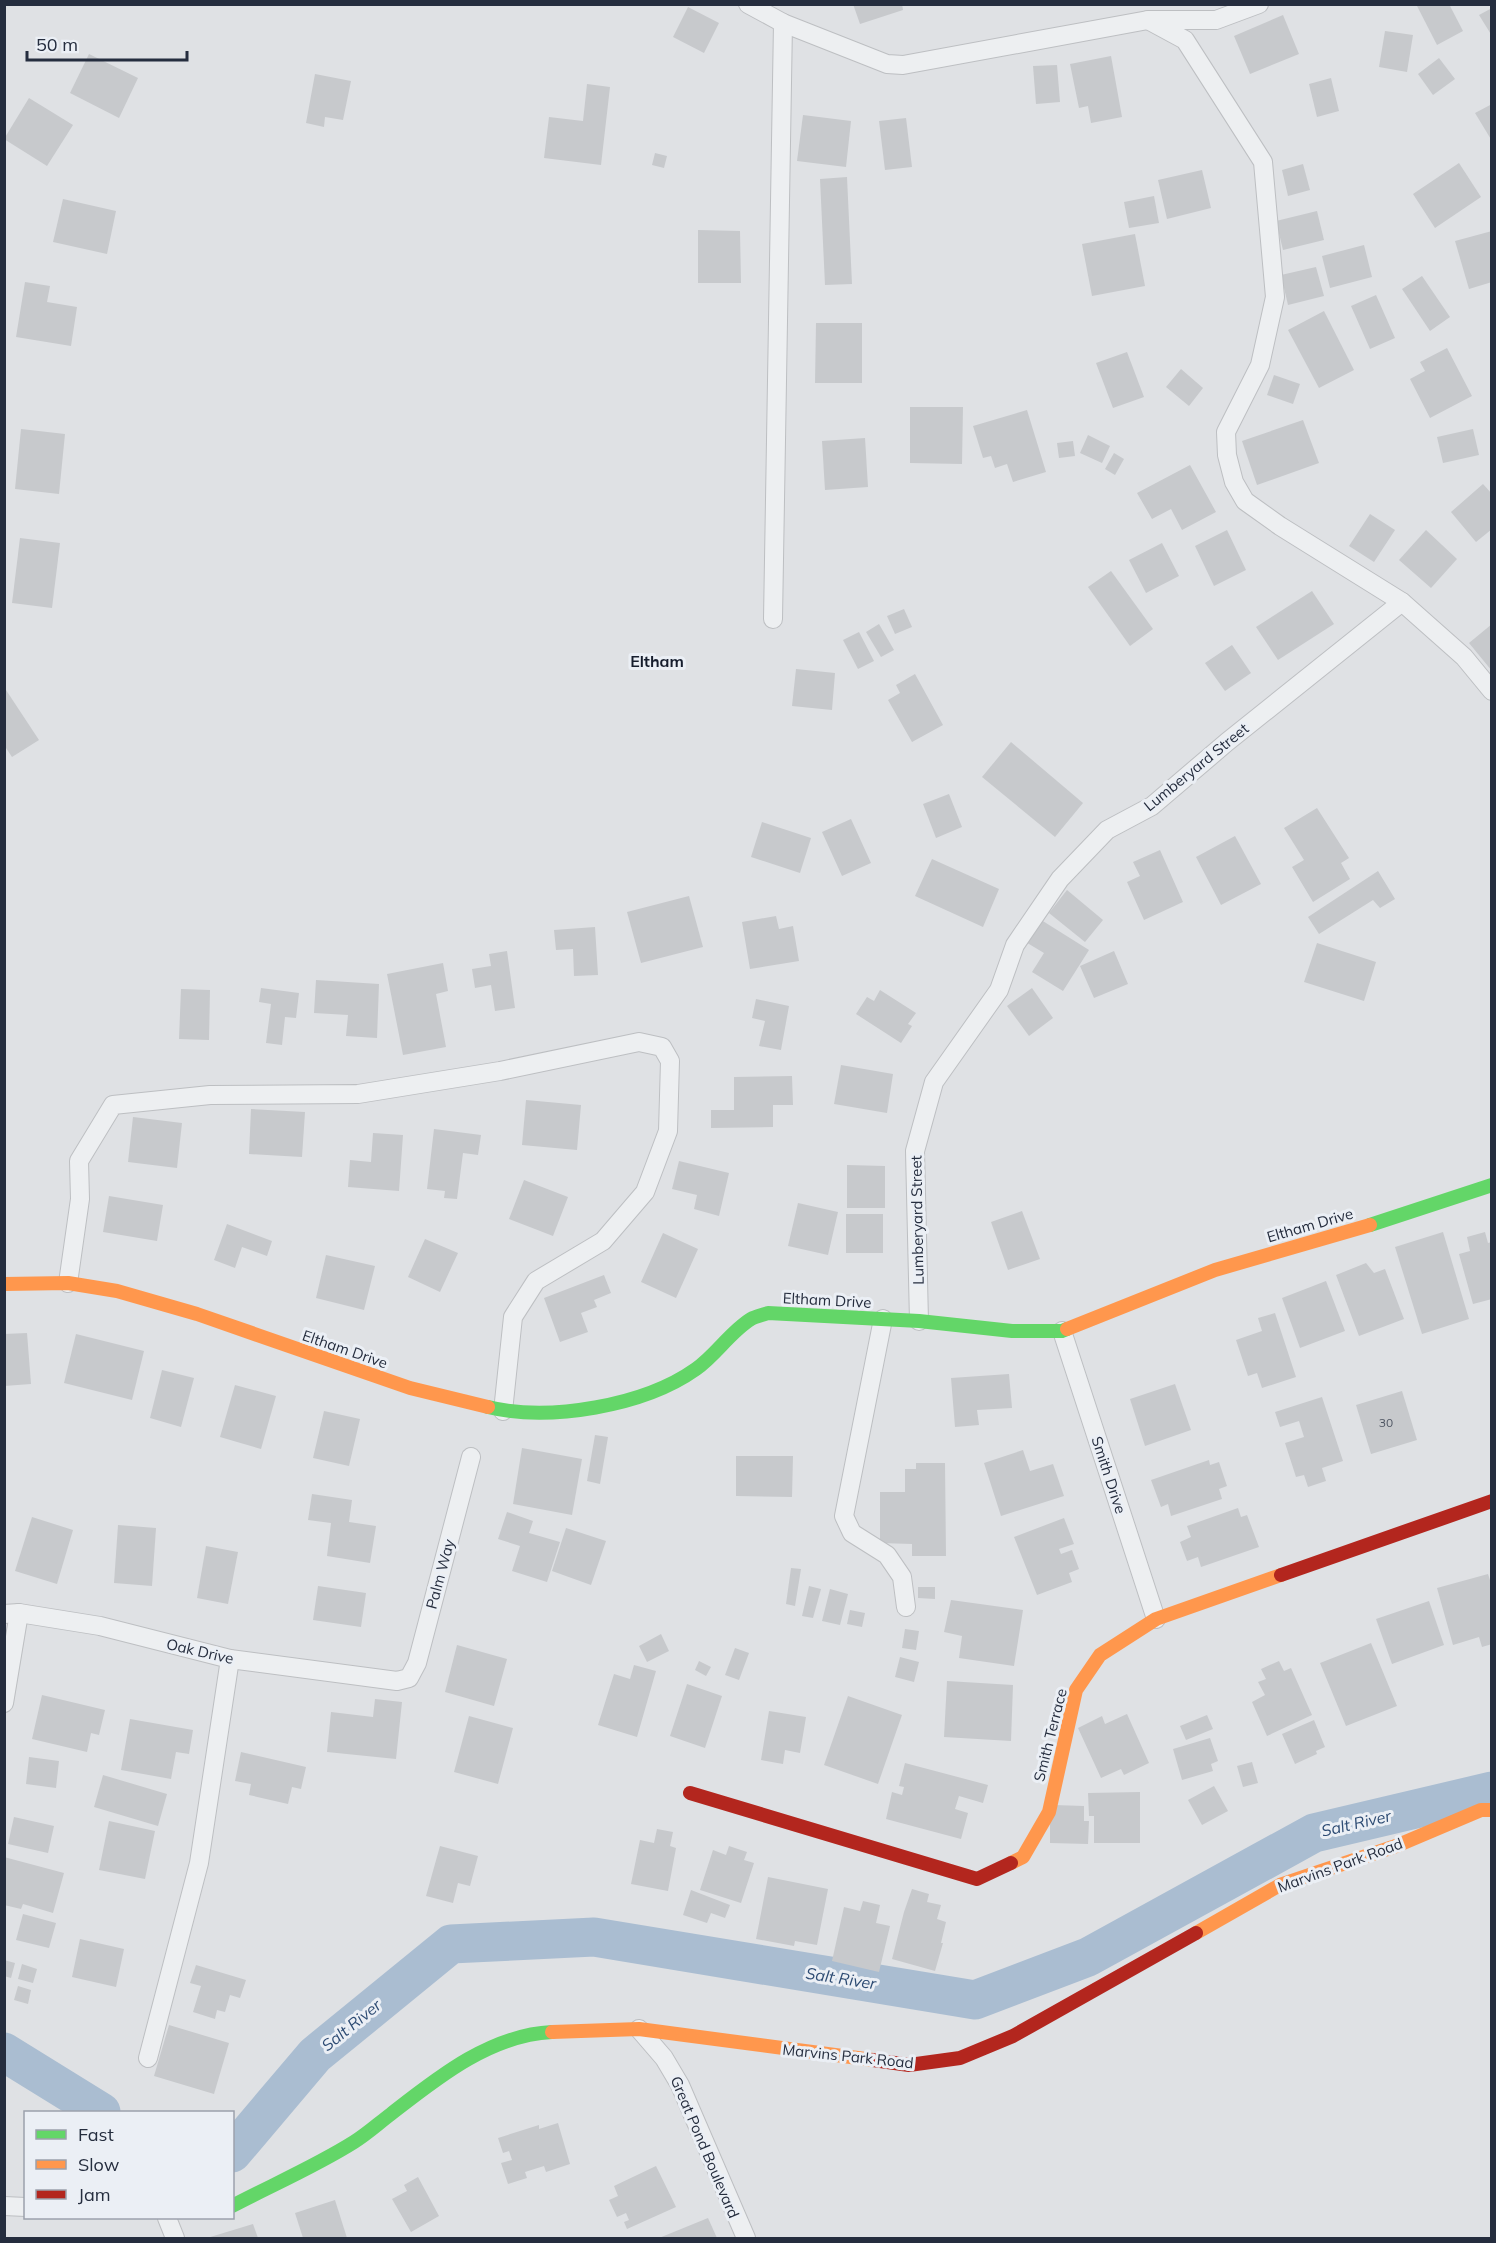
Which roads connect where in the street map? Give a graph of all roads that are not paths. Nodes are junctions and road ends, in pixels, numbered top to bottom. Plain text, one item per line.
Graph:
1 (748, 4) edge
2 (1259, 4) edge
3 (1148, 20) junction
4 (783, 23) junction
5 (1402, 602) junction
6 (772, 619) dead end
7 (1491, 691) edge
8 (1491, 1185) edge
9 (68, 1283) junction
10 (4, 1284) edge
11 (883, 1320) junction
12 (919, 1321) junction
13 (1062, 1330) junction
14 (503, 1412) junction
15 (471, 1457) dead end
16 (1491, 1501) edge
17 (906, 1607) dead end
18 (12, 1614) edge
19 (1156, 1619) junction
20 (230, 1659) junction
21 (397, 1681) joint
22 (4, 1703) edge
23 (690, 1793) dead end
24 (1491, 1810) edge
25 (639, 2029) junction
26 (148, 2058) dead end
27 (234, 2205) edge
28 (4, 2206) edge
29 (24, 2207) edge
30 (168, 2219) edge
31 (175, 2238) edge
32 (746, 2238) edge

1 - 4 street
2 - 3 street
3 - 4 street
3 - 5 street
4 - 6 street
5 - 7 street
5 - 12 street, Lumberyard Street
8 - 13 street, Eltham Drive
9 - 10 street, Eltham Drive
9 - 14 street, Eltham Drive
9 - 14 street
11 - 12 street, Eltham Drive
11 - 14 street, Eltham Drive
11 - 17 street
12 - 13 street, Eltham Drive
13 - 19 street, Smith Drive
15 - 21 street, Palm Way
16 - 19 street, Smith Terrace
18 - 20 street, Oak Drive
18 - 22 street
19 - 23 street, Smith Terrace
20 - 21 street, Oak Drive
20 - 26 street
24 - 25 street, Marvins Park Road
25 - 27 street, Marvins Park Road
25 - 32 street, Great Pond Boulevard
28 - 29 street
30 - 31 street

